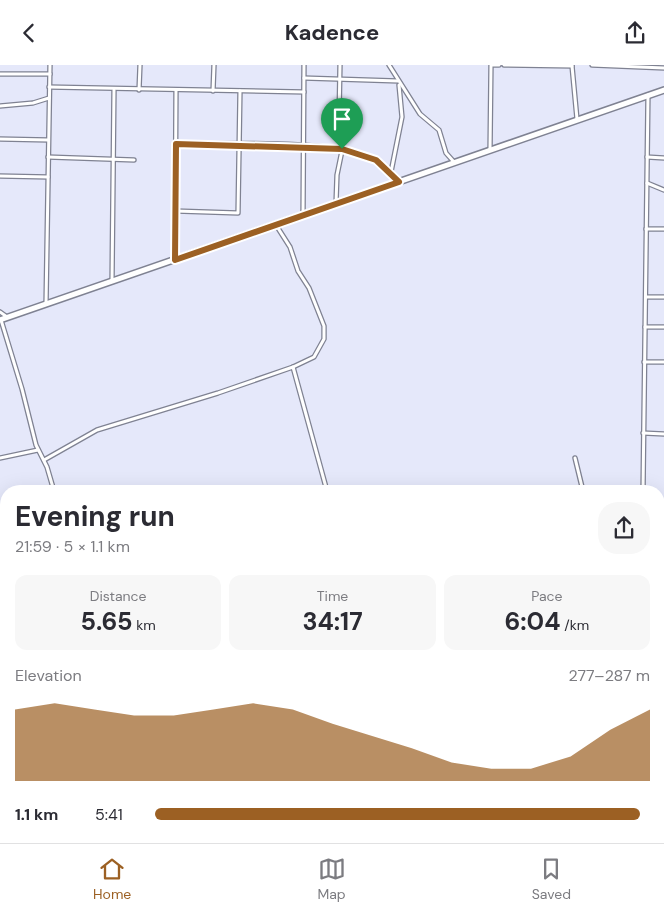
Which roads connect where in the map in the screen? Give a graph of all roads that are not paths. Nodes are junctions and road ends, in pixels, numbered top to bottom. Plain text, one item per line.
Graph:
1 (50, 65) edge
2 (140, 65) edge
3 (214, 65) edge
4 (304, 65) edge
5 (340, 65) edge
6 (389, 65) edge
7 (499, 65) edge
8 (504, 65) edge
9 (592, 65) edge
10 (572, 66) edge
11 (664, 68) edge
12 (0, 74) edge
13 (50, 74) junction
14 (304, 78) junction
15 (340, 78) junction
16 (399, 82) junction
17 (50, 87) junction
18 (114, 89) junction
19 (139, 90) junction
20 (176, 90) junction
21 (664, 90) edge
22 (213, 91) junction
23 (240, 91) junction
24 (304, 93) junction
25 (648, 95) junction
26 (49, 98) junction
27 (0, 106) edge
28 (577, 120) junction
29 (0, 139) edge
30 (48, 140) junction
31 (176, 144) junction
32 (239, 144) junction
33 (304, 147) junction
34 (342, 149) junction
35 (490, 150) junction
36 (48, 157) junction
37 (647, 157) junction
38 (664, 158) edge
39 (113, 159) junction
40 (134, 160) dead end
41 (454, 163) junction
42 (391, 173) junction
43 (0, 176) edge
44 (48, 177) junction
45 (399, 182) junction
46 (647, 183) junction
47 (664, 190) edge
48 (336, 204) junction
49 (176, 211) junction
50 (303, 215) junction
51 (276, 224) junction
52 (646, 229) junction
53 (664, 229) edge
54 (175, 260) junction
55 (112, 281) junction
56 (646, 297) junction
57 (664, 297) edge
58 (46, 304) junction
59 (0, 312) edge
60 (7, 317) junction
61 (0, 319) edge
62 (645, 327) junction
63 (664, 327) edge
64 (644, 361) junction
65 (664, 362) edge
66 (293, 367) junction
67 (643, 433) junction
68 (664, 433) edge
69 (38, 450) junction
70 (0, 458) edge
71 (575, 458) dead end
72 (44, 460) junction
73 (52, 485) edge
74 (325, 485) edge
75 (582, 485) edge
76 (643, 485) edge

1 - 13 street
2 - 19 street
3 - 22 street
4 - 14 street
5 - 15 street
6 - 16 street
7 - 35 street
8 - 10 street
9 - 11 street
10 - 28 street
12 - 13 street
13 - 17 street
14 - 15 street
14 - 24 street
15 - 16 street
15 - 34 street
16 - 41 street
16 - 42 street
17 - 18 street
17 - 26 street
18 - 19 street
18 - 39 street
19 - 20 street
20 - 22 street
20 - 31 street
21 - 25 street
22 - 23 street
23 - 24 street
23 - 32 street
24 - 33 street
25 - 28 street
25 - 37 street
26 - 27 street
26 - 30 street
28 - 35 street
29 - 30 street
30 - 36 street
31 - 32 street
31 - 49 street
32 - 33 street
32 - 49 street
33 - 34 street
33 - 50 street
34 - 42 street
34 - 48 street
35 - 41 street
36 - 39 street
36 - 44 street
37 - 38 street
37 - 46 street
39 - 40 street
39 - 55 street
41 - 45 street
42 - 45 street
43 - 44 street
44 - 58 street
45 - 48 street
46 - 47 street
46 - 52 street
48 - 50 street
49 - 54 street
50 - 51 street
51 - 54 street
51 - 66 street
52 - 53 street
52 - 56 street
54 - 55 street
55 - 58 street
56 - 57 street
56 - 62 street
58 - 60 street
59 - 60 street
60 - 61 street
61 - 69 street
62 - 63 street
62 - 64 street
64 - 65 street
64 - 67 street
66 - 72 street
66 - 74 street
67 - 68 street
67 - 76 street
69 - 70 street
69 - 72 street
71 - 75 street
72 - 73 street

